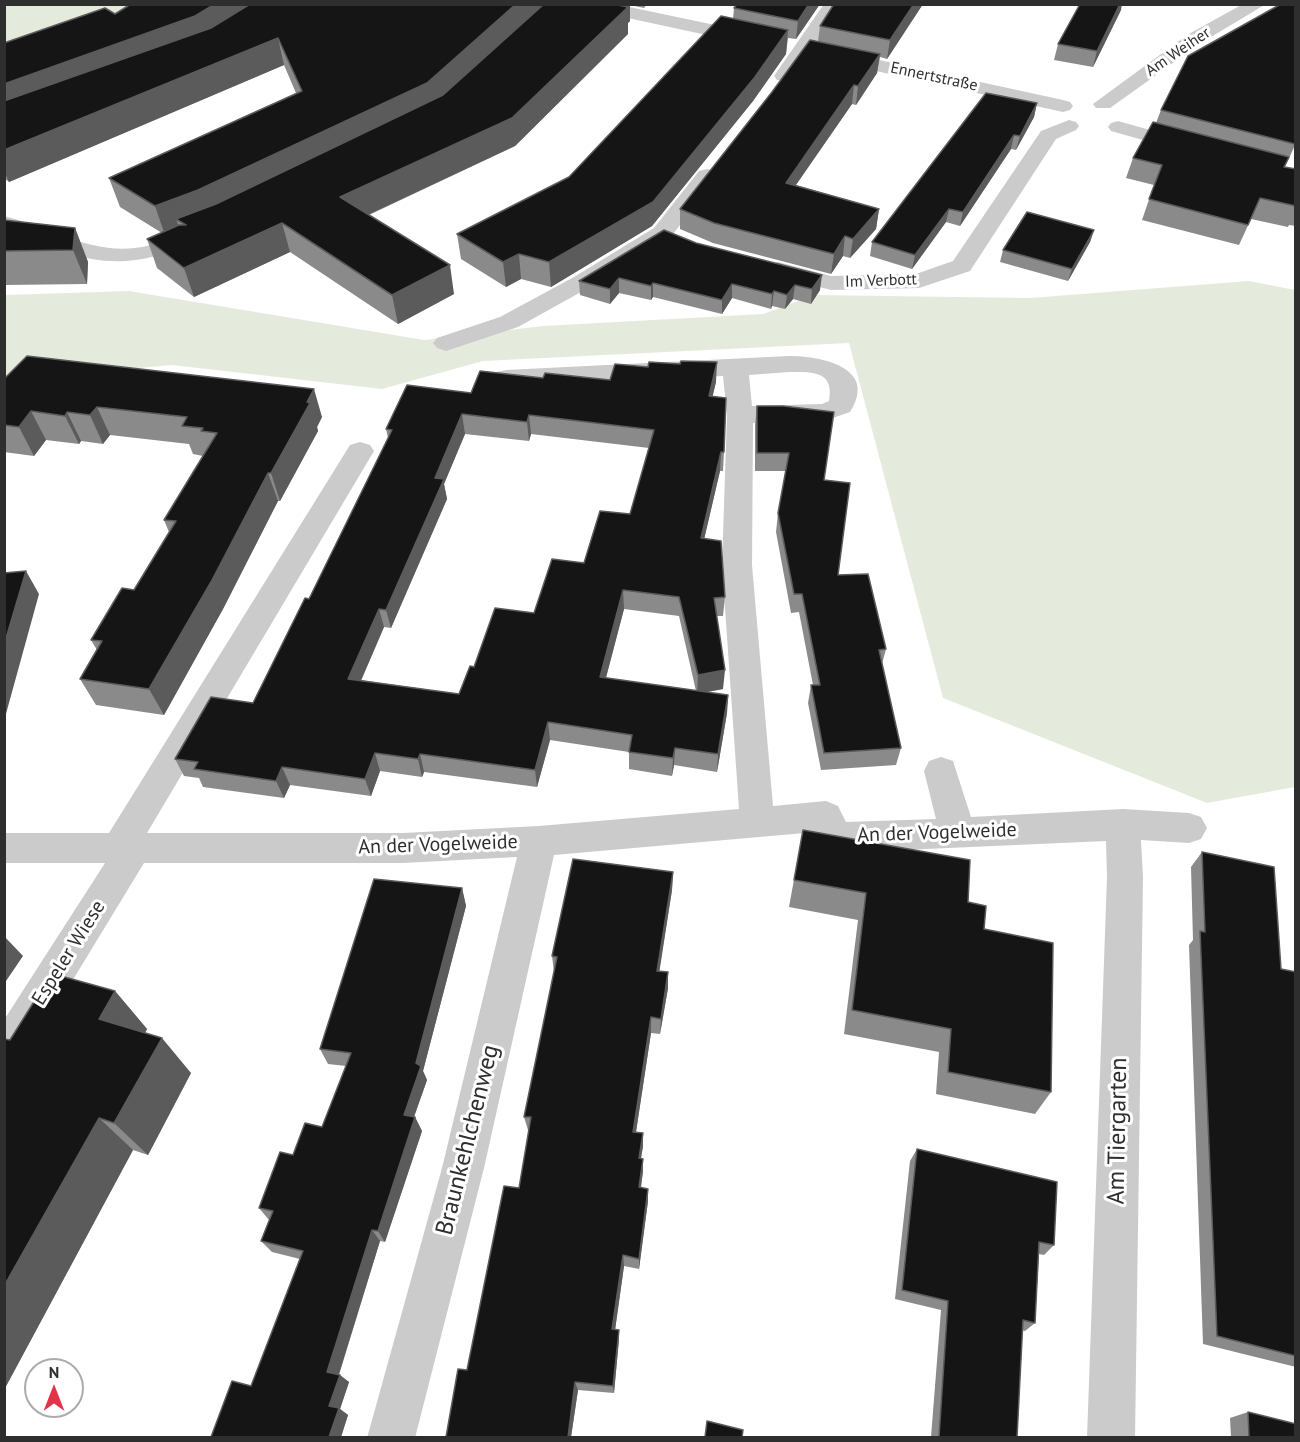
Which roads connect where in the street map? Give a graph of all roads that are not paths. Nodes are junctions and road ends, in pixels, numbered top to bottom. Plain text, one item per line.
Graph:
1 (586, 4) edge
2 (833, 4) edge
3 (1257, 4) edge
4 (804, 50) junction
5 (769, 97) edge
6 (1103, 104) junction
7 (1078, 124) junction
8 (1118, 127) junction
9 (1203, 150) edge
10 (719, 160) edge
11 (4, 223) edge
12 (216, 226) edge
13 (762, 265) edge
14 (446, 343) dead end
15 (735, 368) junction
16 (506, 378) edge
17 (740, 415) junction
18 (360, 451) dead end
19 (941, 771) dead end
20 (757, 821) junction
21 (1109, 825) junction
22 (1189, 828) dead end
23 (957, 832) junction
24 (538, 841) junction
25 (4, 849) edge
26 (125, 850) junction
27 (4, 1056) edge
28 (391, 1437) edge
29 (1111, 1437) edge

1 - 4 street, Ennertstraße
2 - 4 street
3 - 6 street, Am Weiher
4 - 5 street
4 - 7 street, Ennertstraße
6 - 7 street
6 - 8 street
7 - 8 street
7 - 13 street, Im Verbott
8 - 9 street
10 - 14 street
11 - 12 street
15 - 16 street
15 - 17 street
15 - 17 street
17 - 20 street
18 - 26 street
19 - 23 street
20 - 23 street, An der Vogelweide
20 - 24 street, An der Vogelweide
21 - 22 street
21 - 23 street, An der Vogelweide
21 - 29 street, Am Tiergarten
24 - 26 street, An der Vogelweide
24 - 28 street, Braunkehlchenweg
25 - 26 street, An der Vogelweide
26 - 27 street, Espeler Wiese

